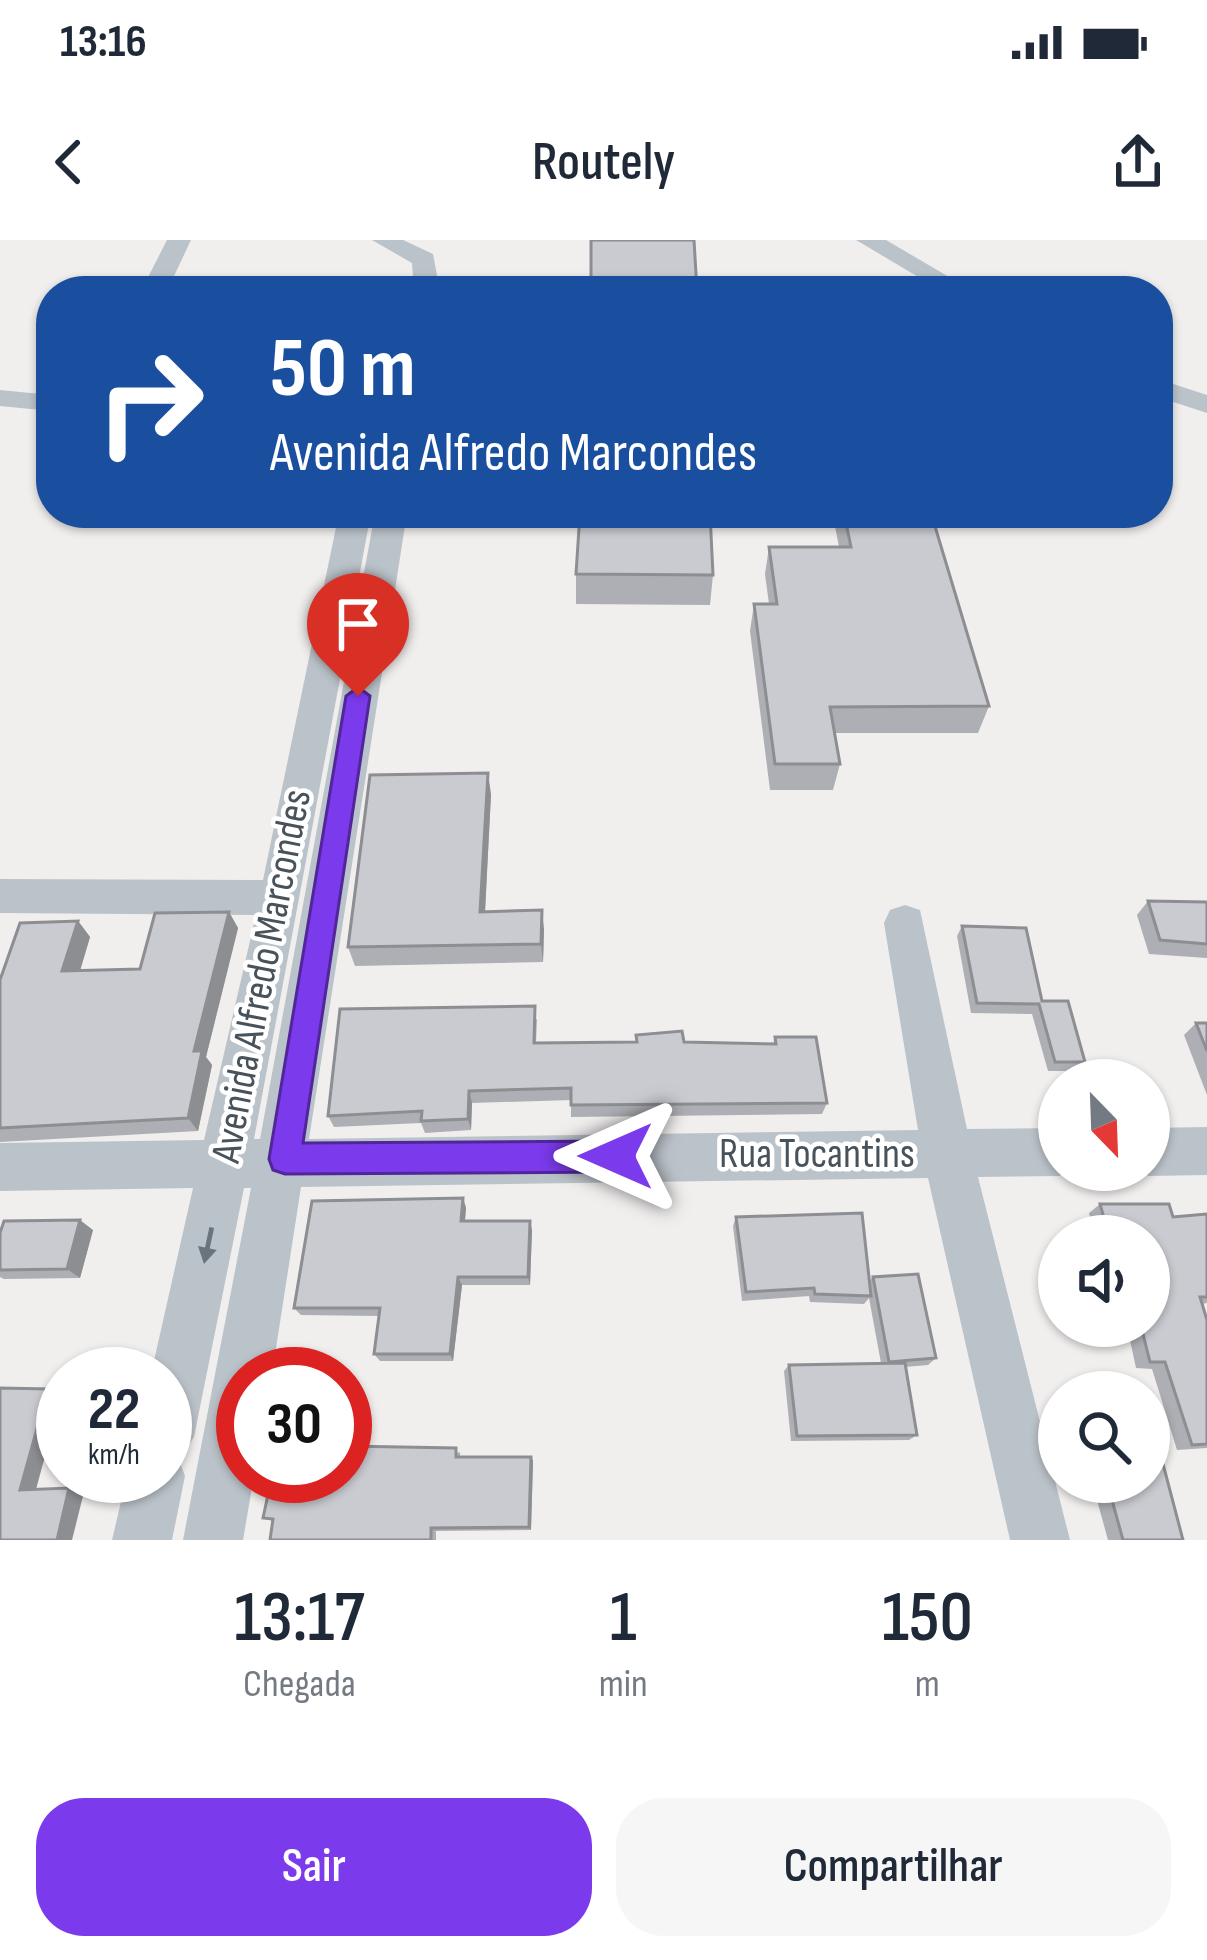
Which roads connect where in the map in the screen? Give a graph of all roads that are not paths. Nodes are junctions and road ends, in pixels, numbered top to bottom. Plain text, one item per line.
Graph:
1 (179, 240) edge
2 (384, 240) edge
3 (868, 240) edge
4 (410, 249) junction
5 (161, 276) edge
6 (410, 276) edge
7 (428, 276) edge
8 (933, 276) edge
9 (1173, 393) edge
10 (0, 398) edge
11 (36, 402) edge
12 (1207, 405) edge
13 (354, 528) edge
14 (387, 528) edge
15 (337, 694) junction
16 (0, 896) edge
17 (281, 898) junction
18 (904, 923) dead end
19 (1207, 1151) edge
20 (1038, 1152) edge
21 (1170, 1152) edge
22 (947, 1153) junction
23 (285, 1159) junction
24 (226, 1161) junction
25 (0, 1167) edge
26 (185, 1347) edge
27 (250, 1347) edge
28 (150, 1503) edge
29 (220, 1503) edge
30 (142, 1540) edge
31 (213, 1540) edge
32 (1040, 1540) edge

1 - 5 street
2 - 4 street
3 - 8 street
4 - 6 street
4 - 7 street
9 - 12 street
10 - 11 street
13 - 15 street, Avenida Alfredo Marcondes
14 - 15 street, Avenida Alfredo Marcondes
15 - 17 street, Avenida Alfredo Marcondes
15 - 23 street, Avenida Alfredo Marcondes
16 - 17 street
17 - 24 street, Avenida Alfredo Marcondes
18 - 22 street
19 - 21 street
20 - 22 street, Rua Tocantins
22 - 23 street, Rua Tocantins
22 - 32 street
23 - 24 street, Rua Tocantins
23 - 27 street, Avenida Alfredo Marcondes
24 - 25 street, Rua Tocantins
24 -> 26 street, Avenida Alfredo Marcondes
28 - 30 street
29 - 31 street, Avenida Alfredo Marcondes

